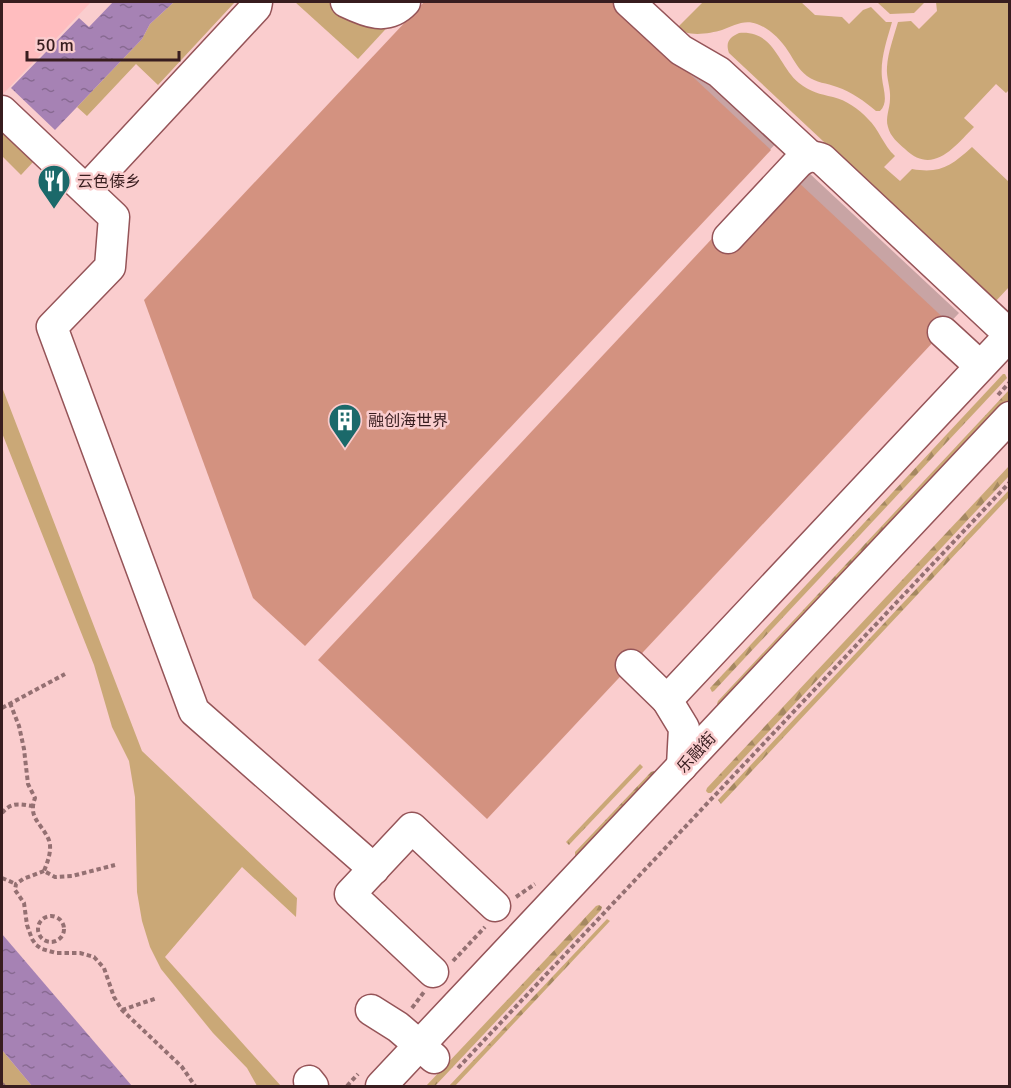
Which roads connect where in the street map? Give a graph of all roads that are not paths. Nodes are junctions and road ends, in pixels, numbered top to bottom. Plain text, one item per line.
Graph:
1 (257, 2) edge
2 (346, 2) edge
3 (405, 2) edge
4 (629, 2) edge
5 (2, 111) edge
6 (810, 156) junction
7 (86, 190) junction
8 (728, 237) dead end
9 (943, 332) dead end
10 (1009, 335) edge
11 (980, 366) junction
12 (1010, 417) edge
13 (1010, 446) edge
14 (631, 665) dead end
15 (667, 700) junction
16 (682, 766) junction
17 (374, 869) junction
18 (495, 906) dead end
19 (433, 972) dead end
20 (371, 1010) dead end
21 (437, 1058) junction
22 (381, 1086) edge
23 (408, 1086) edge

1 - 7 street
2 - 3 street
4 - 6 street
5 - 7 street
6 - 8 street
6 - 10 street
7 - 17 street
9 - 11 street
10 - 11 street
11 - 15 street
12 - 16 street, 乐融街
13 - 21 street, 乐融街
14 - 15 street
15 - 16 street
16 - 21 street, 乐融街
17 - 18 street
17 - 19 street
20 - 21 street
21 - 22 street, 乐融街
21 - 23 street, 乐融街

